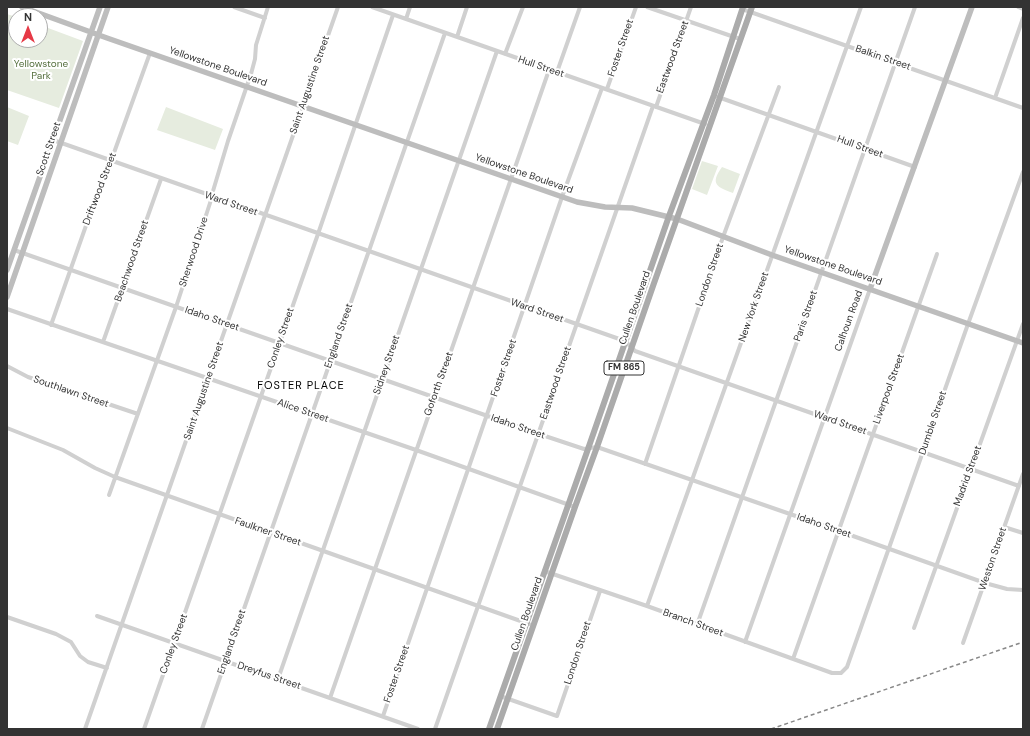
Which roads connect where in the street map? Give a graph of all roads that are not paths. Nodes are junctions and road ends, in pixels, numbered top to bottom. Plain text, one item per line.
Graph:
1 (22, 7) edge
2 (100, 7) edge
3 (108, 7) edge
4 (234, 7) edge
5 (268, 7) edge
6 (338, 7) edge
7 (372, 7) edge
8 (410, 7) edge
9 (467, 7) edge
10 (523, 7) edge
11 (580, 7) edge
12 (636, 7) edge
13 (647, 7) edge
14 (691, 7) edge
15 (861, 7) edge
16 (915, 7) edge
17 (972, 7) edge
18 (1018, 7) edge
19 (743, 8) edge
20 (751, 9) edge
21 (1023, 9) edge
22 (393, 15) junction
23 (265, 18) junction
24 (1023, 18) edge
25 (406, 19) junction
26 (686, 20) junction
27 (91, 32) junction
28 (445, 33) junction
29 (99, 34) junction
30 (733, 36) junction
31 (456, 37) junction
32 (740, 39) junction
33 (847, 46) junction
34 (497, 51) junction
35 (150, 53) junction
36 (505, 54) junction
37 (895, 62) junction
38 (549, 70) junction
39 (557, 72) junction
40 (946, 80) junction
41 (247, 86) junction
42 (779, 87) dead end
43 (602, 88) junction
44 (607, 89) junction
45 (714, 95) junction
46 (68, 97) junction
47 (720, 97) junction
48 (995, 98) junction
49 (76, 100) junction
50 (303, 106) junction
51 (654, 106) junction
52 (1023, 108) edge
53 (768, 114) junction
54 (704, 123) junction
55 (355, 124) junction
56 (710, 126) junction
57 (817, 132) junction
58 (53, 140) junction
59 (406, 142) junction
60 (61, 143) junction
61 (864, 148) junction
62 (459, 160) junction
63 (111, 161) junction
64 (915, 166) junction
65 (1023, 172) edge
66 (161, 179) junction
67 (510, 179) junction
68 (212, 197) junction
69 (562, 197) junction
70 (618, 207) junction
71 (265, 215) junction
72 (669, 216) junction
73 (677, 219) junction
74 (318, 234) junction
75 (723, 237) junction
76 (14, 250) junction
77 (23, 252) junction
78 (368, 252) junction
79 (937, 254) dead end
80 (772, 255) junction
81 (7, 270) edge
82 (71, 270) junction
83 (422, 270) junction
84 (821, 272) junction
85 (646, 283) junction
86 (653, 286) junction
87 (123, 288) junction
88 (473, 288) junction
89 (870, 289) junction
90 (7, 297) edge
91 (525, 306) junction
92 (918, 306) junction
93 (176, 307) junction
94 (7, 309) edge
95 (577, 324) junction
96 (968, 324) junction
97 (1023, 324) edge
98 (51, 325) junction
99 (227, 325) junction
100 (625, 341) junction
101 (103, 342) junction
102 (279, 342) junction
103 (1020, 342) edge
104 (631, 348) junction
105 (156, 361) junction
106 (330, 361) junction
107 (7, 366) edge
108 (678, 366) junction
109 (209, 379) junction
110 (382, 380) junction
111 (727, 383) junction
112 (260, 396) junction
113 (606, 396) junction
114 (434, 398) junction
115 (614, 398) junction
116 (776, 400) junction
117 (138, 414) junction
118 (312, 414) junction
119 (487, 416) junction
120 (824, 417) junction
121 (7, 428) edge
122 (364, 432) junction
123 (539, 434) junction
124 (873, 434) junction
125 (597, 447) junction
126 (588, 449) junction
127 (416, 450) junction
128 (923, 452) junction
129 (645, 464) junction
130 (468, 469) junction
131 (971, 469) junction
132 (1023, 474) edge
133 (115, 477) junction
134 (693, 481) junction
135 (1019, 486) junction
136 (520, 487) junction
137 (109, 495) dead end
138 (167, 496) junction
139 (742, 497) junction
140 (568, 504) junction
141 (575, 507) junction
142 (219, 514) junction
143 (790, 514) junction
144 (1004, 527) junction
145 (838, 531) junction
146 (270, 532) junction
147 (1023, 533) edge
148 (888, 549) junction
149 (323, 551) junction
150 (936, 566) junction
151 (374, 568) junction
152 (544, 572) junction
153 (551, 574) junction
154 (985, 583) junction
155 (427, 587) junction
156 (1023, 590) edge
157 (600, 591) junction
158 (478, 606) junction
159 (647, 606) junction
160 (97, 616) dead end
161 (7, 617) edge
162 (526, 623) junction
163 (122, 625) junction
164 (533, 625) junction
165 (697, 625) junction
166 (914, 628) dead end
167 (745, 642) junction
168 (174, 643) junction
169 (963, 643) dead end
170 (793, 659) junction
171 (226, 661) junction
172 (107, 668) junction
173 (842, 673) joint
174 (278, 679) junction
175 (500, 696) junction
176 (330, 698) junction
177 (508, 699) junction
178 (383, 716) junction
179 (85, 729) edge
180 (144, 729) edge
181 (202, 729) edge
182 (418, 729) edge
183 (435, 729) edge
184 (489, 729) edge
185 (497, 729) edge

1 - 27 street, Yellowstone Boulevard
2 - 27 street, Scott Street
3 - 29 street, Scott Street
4 - 23 street
5 - 23 street, Sherwood Drive
6 - 50 street, Saint Augustine Street
7 - 22 street, Hull Street
8 - 25 street
9 - 31 street
10 - 36 street
11 - 39 street
12 - 44 street, Foster Street
13 - 26 street
14 - 26 street, Eastwood Street
15 - 33 street, New York Street
16 - 37 street, Paris Street
17 - 40 street, Calhoun Road
18 - 21 street
19 - 20 street, Balkin Street
19 - 30 main road, Cullen Boulevard / FM 865
20 - 32 main road, Cullen Boulevard / FM 865
20 - 33 street, Balkin Street
22 - 25 street, Hull Street
22 - 55 street, Conley Street
23 - 41 street, Sherwood Drive
24 - 48 street
25 - 28 street, Hull Street
26 - 30 street
26 - 51 street, Eastwood Street
27 - 29 street, Yellowstone Boulevard
27 - 46 street, Scott Street
28 - 31 street, Hull Street
28 - 59 street, England Street
29 - 35 street, Yellowstone Boulevard
29 - 49 street, Scott Street
30 - 32 street
30 - 45 main road, Cullen Boulevard / FM 865
31 - 34 street, Hull Street
32 - 47 main road, Cullen Boulevard / FM 865
33 - 37 street, Balkin Street
33 - 57 street, New York Street
34 - 36 street, Hull Street
34 - 62 street, Sidney Street
35 - 41 street, Yellowstone Boulevard
35 - 63 street, Driftwood Street
36 - 38 street, Hull Street
37 - 40 street, Balkin Street
37 - 61 street, Paris Street
38 - 39 street, Hull Street
38 - 67 street, Goforth Street
39 - 43 street, Hull Street
40 - 48 street, Balkin Street
40 - 64 street, Calhoun Road
41 - 50 street, Yellowstone Boulevard
41 - 68 street, Sherwood Drive
42 - 53 street, London Street
43 - 44 street, Hull Street
43 - 69 street, Foster Street
44 - 51 street, Hull Street
45 - 47 street, Hull Street
45 - 54 main road, Cullen Boulevard / FM 865
46 - 49 street
46 - 58 street, Scott Street
47 - 53 street, Hull Street
47 - 56 main road, Cullen Boulevard / FM 865
48 - 52 street, Balkin Street
49 - 60 street, Scott Street
50 - 55 street, Yellowstone Boulevard
50 - 71 street, Saint Augustine Street
51 - 54 street, Hull Street
51 - 70 street, Eastwood Street
53 - 57 street, Hull Street
53 - 75 street, London Street
54 - 56 street, Hull Street
54 - 72 main road, Cullen Boulevard / FM 865
55 - 59 street, Yellowstone Boulevard
55 - 74 street, Conley Street
56 - 73 main road, Cullen Boulevard / FM 865
57 - 61 street, Hull Street
57 - 80 street, New York Street
58 - 60 street, Ward Street
58 - 76 street, Scott Street
59 - 62 street, Yellowstone Boulevard
59 - 78 street, England Street
60 - 63 street, Ward Street
60 - 77 street, Scott Street
61 - 64 street, Hull Street
61 - 84 street, Paris Street
62 - 67 street, Yellowstone Boulevard
62 - 83 street, Sidney Street
63 - 66 street, Ward Street
63 - 82 street, Driftwood Street
64 - 89 street, Calhoun Road
65 - 96 street, Dumble Street
66 - 68 street, Ward Street
66 - 87 street, Beachwood Street
67 - 69 street, Yellowstone Boulevard
67 - 88 street, Goforth Street
68 - 71 street, Ward Street
68 - 93 street, Sherwood Drive
69 - 70 street, Yellowstone Boulevard
69 - 91 street, Foster Street
70 - 72 street, Yellowstone Boulevard
70 - 95 street, Eastwood Street
71 - 74 street, Ward Street
71 - 99 street, Saint Augustine Street
72 - 73 street, Yellowstone Boulevard
72 - 85 main road, Cullen Boulevard / FM 865
73 - 75 street, Yellowstone Boulevard
73 - 86 main road, Cullen Boulevard / FM 865
74 - 78 street, Ward Street
74 - 102 street, Conley Street
75 - 80 street, Yellowstone Boulevard
75 - 108 street, London Street
76 - 77 street, Idaho Street
76 - 81 street, Scott Street
77 - 82 street, Idaho Street
77 - 90 street, Scott Street
78 - 83 street, Ward Street
78 - 106 street, England Street
79 - 92 street, Liverpool Street
80 - 84 street, Yellowstone Boulevard
80 - 111 street, New York Street
82 - 87 street, Idaho Street
82 - 98 street, Driftwood Street
83 - 88 street, Ward Street
83 - 110 street, Sidney Street
84 - 89 street, Yellowstone Boulevard
84 - 116 street, Paris Street
85 - 86 main road
85 - 100 main road, Cullen Boulevard / FM 865
86 - 104 main road, Cullen Boulevard / FM 865
87 - 93 street, Idaho Street
87 - 101 street, Beachwood Street
88 - 91 street, Ward Street
88 - 114 street, Goforth Street
89 - 92 street, Yellowstone Boulevard
89 - 120 street, Calhoun Road
91 - 95 street, Ward Street
91 - 119 street, Foster Street
92 - 96 street, Yellowstone Boulevard
92 - 124 street, Liverpool Street
93 - 99 street, Idaho Street
93 - 105 street, Sherwood Drive
94 - 98 street, Alice Street
95 - 100 street, Ward Street
95 - 123 street, Eastwood Street
96 - 103 street, Yellowstone Boulevard
96 - 128 street, Dumble Street
97 - 103 street, Madrid Street
98 - 101 street, Alice Street
99 - 102 street, Idaho Street
99 - 109 street, Saint Augustine Street
100 - 104 street, Ward Street
100 - 113 main road, Cullen Boulevard / FM 865
101 - 105 street, Alice Street
102 - 106 street, Idaho Street
102 - 112 street, Conley Street
103 - 131 street, Madrid Street
104 - 108 street, Ward Street
104 - 115 main road, Cullen Boulevard / FM 865
105 - 109 street, Alice Street
105 - 117 street, Sherwood Drive
106 - 110 street, Idaho Street
106 - 118 street, England Street
107 - 117 street, Southlawn Street
108 - 111 street, Ward Street
108 - 129 street, London Street
109 - 112 street, Alice Street
109 - 138 street, Saint Augustine Street
110 - 114 street, Idaho Street
110 - 122 street, Sidney Street
111 - 116 street, Ward Street
111 - 134 street, New York Street
112 - 118 street, Alice Street
112 - 142 street, Conley Street
113 - 115 main road
113 - 126 main road, Cullen Boulevard / FM 865
114 - 119 street, Idaho Street
114 - 127 street, Goforth Street
115 - 125 main road, Cullen Boulevard / FM 865
116 - 120 street, Ward Street
116 - 139 street, Paris Street
117 - 133 street, Sherwood Drive
118 - 122 street, Alice Street
118 - 146 street, England Street
119 - 123 street, Idaho Street
119 - 130 street, Foster Street
120 - 124 street, Ward Street
120 - 143 street, Calhoun Road
121 - 133 street, Faulkner Street
122 - 127 street, Alice Street
122 - 149 street, Sidney Street
123 - 126 street, Idaho Street
123 - 136 street, Eastwood Street
124 - 128 street, Ward Street
124 - 145 street, Liverpool Street
125 - 126 street, Idaho Street
125 - 129 street, Idaho Street
125 - 141 main road, Cullen Boulevard / FM 865
126 - 140 main road, Cullen Boulevard / FM 865
127 - 130 street, Alice Street
127 - 151 street, Goforth Street
128 - 131 street, Ward Street
128 - 148 street, Dumble Street
129 - 134 street, Idaho Street
130 - 136 street, Alice Street
130 - 155 street, Foster Street
131 - 135 street, Ward Street
131 - 150 street, Madrid Street
132 - 135 street, Weston Street
133 - 137 street, Sherwood Drive
133 - 138 street, Faulkner Street
134 - 139 street, Idaho Street
134 - 159 street, New York Street
135 - 144 street, Weston Street
136 - 140 street, Alice Street
136 - 158 street, Eastwood Street
138 - 142 street, Faulkner Street
138 - 163 street, Saint Augustine Street
139 - 143 street, Idaho Street
139 - 165 street, Paris Street
140 - 141 street, Alice Street
140 - 152 main road, Cullen Boulevard / FM 865
141 - 153 main road, Cullen Boulevard / FM 865
142 - 146 street, Faulkner Street
142 - 168 street, Conley Street
143 - 145 street, Idaho Street
143 - 167 street, Calhoun Road
144 - 147 street
144 - 154 street, Weston Street
145 - 148 street, Idaho Street
145 - 170 street, Liverpool Street
146 - 149 street, Faulkner Street
146 - 171 street, England Street
148 - 150 street, Idaho Street
148 - 173 street, Dumble Street
149 - 151 street, Faulkner Street
149 - 174 street, Sidney Street
150 - 154 street, Idaho Street
150 - 166 street, Madrid Street
151 - 155 street, Faulkner Street
151 - 176 street, Goforth Street
152 - 153 street, Branch Street
152 - 162 main road, Cullen Boulevard / FM 865
153 - 157 street, Branch Street
153 - 164 main road, Cullen Boulevard / FM 865
154 - 156 street, Idaho Street
154 - 169 street, Weston Street
155 - 158 street, Faulkner Street
155 - 178 street, Foster Street
157 - 159 street, Branch Street
157 - 177 street, London Street
158 - 162 street, Faulkner Street
158 - 183 street, Eastwood Street
159 - 165 street, Branch Street
160 - 163 street, Dreyfus Street
161 - 172 street
162 - 164 street, Faulkner Street
162 - 175 main road, Cullen Boulevard / FM 865
163 - 168 street, Dreyfus Street
163 - 172 street, Saint Augustine Street
164 - 177 main road, Cullen Boulevard / FM 865
165 - 167 street, Branch Street
167 - 170 street, Branch Street
168 - 171 street, Dreyfus Street
168 - 180 street, Conley Street
170 - 173 street, Branch Street
171 - 174 street, Dreyfus Street
171 - 181 street, England Street
172 - 179 street, Saint Augustine Street
174 - 176 street, Dreyfus Street
175 - 177 street
175 - 184 main road, Cullen Boulevard / FM 865
176 - 178 street, Dreyfus Street
177 - 185 main road, Cullen Boulevard / FM 865
178 - 182 street, Dreyfus Street

